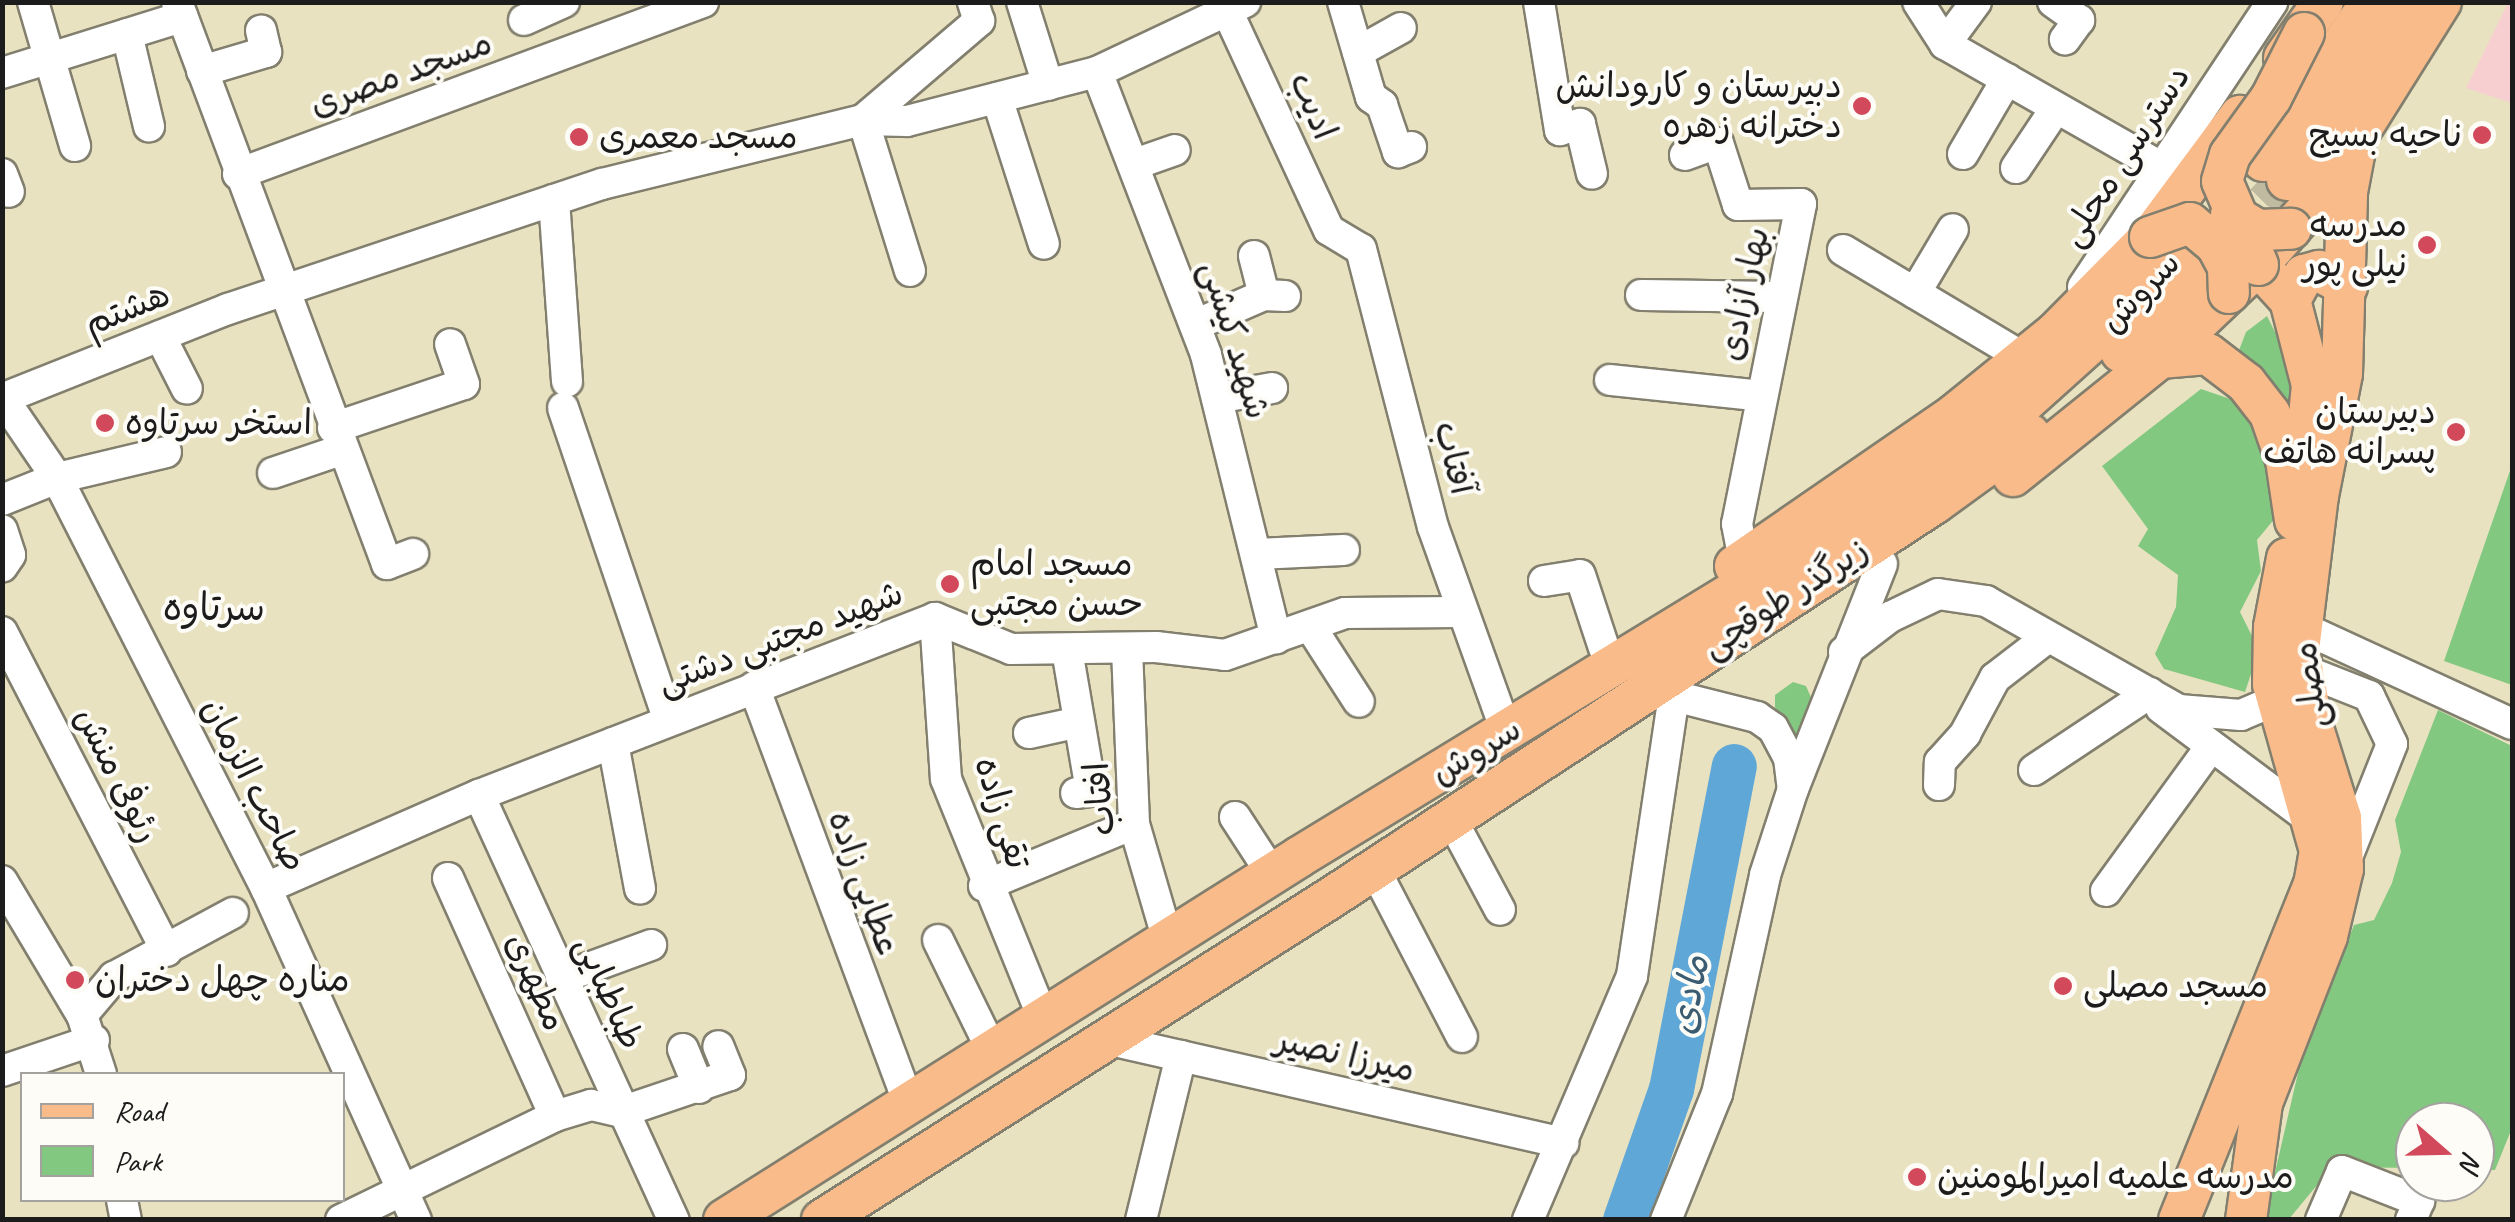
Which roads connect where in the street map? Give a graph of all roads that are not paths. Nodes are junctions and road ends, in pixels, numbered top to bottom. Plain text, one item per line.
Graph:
1 (33, 2) edge
2 (564, 2) edge
3 (702, 2) edge
4 (973, 2) edge
5 (1022, 2) edge
6 (1343, 2) edge
7 (1539, 2) edge
8 (1918, 2) edge
9 (1976, 2) edge
10 (2053, 2) edge
11 (2272, 2) edge
12 (2371, 2) edge
13 (2408, 2) edge
14 (2441, 2) edge
15 (1232, 5) edge
16 (179, 10) edge
17 (636, 14) edge
18 (2313, 18) edge
19 (524, 20) dead end
20 (1401, 28) dead end
21 (261, 31) dead end
22 (127, 34) junction
23 (2064, 40) dead end
24 (1945, 44) junction
25 (1358, 52) junction
26 (52, 58) junction
27 (202, 72) junction
28 (1097, 72) junction
29 (2, 73) edge
30 (2006, 79) junction
31 (1048, 85) junction
32 (997, 98) junction
33 (2056, 108) junction
34 (862, 120) junction
35 (149, 126) dead end
36 (2358, 136) junction
37 (75, 146) dead end
38 (1411, 147) dead end
39 (1174, 150) dead end
40 (1963, 154) dead end
41 (1685, 156) dead end
42 (1135, 164) junction
43 (2161, 166) junction
44 (2016, 168) dead end
45 (238, 174) junction
46 (1592, 174) dead end
47 (554, 200) junction
48 (2231, 214) junction
49 (1954, 229) dead end
50 (2290, 229) junction
51 (1329, 230) joint
52 (2150, 237) junction
53 (1044, 244) dead end
54 (1843, 250) dead end
55 (1254, 256) dead end
56 (2211, 264) junction
57 (2258, 265) junction
58 (910, 270) dead end
59 (2347, 286) junction
60 (280, 291) junction
61 (1915, 293) junction
62 (1640, 295) dead end
63 (1780, 298) junction
64 (2290, 300) junction
65 (1195, 325) junction
66 (160, 336) junction
67 (450, 344) dead end
68 (2030, 353) junction
69 (2160, 358) junction
70 (1610, 380) dead end
71 (1272, 388) dead end
72 (187, 389) dead end
73 (1762, 396) junction
74 (3, 398) edge
75 (1217, 398) junction
76 (337, 439) junction
77 (166, 452) dead end
78 (273, 473) dead end
79 (56, 478) junction
80 (2, 500) edge
81 (2295, 520) junction
82 (2, 530) edge
83 (1344, 550) dead end
84 (414, 554) dead end
85 (1256, 554) junction
86 (1744, 560) junction
87 (1882, 564) junction
88 (2, 567) edge
89 (1544, 581) dead end
90 (1459, 612) junction
91 (936, 618) junction
92 (1310, 626) junction
93 (2303, 628) junction
94 (2, 632) edge
95 (1276, 638) junction
96 (2047, 638) junction
97 (1126, 648) junction
98 (1604, 648) junction
99 (1067, 650) junction
100 (1841, 654) junction
101 (2303, 670) junction
102 (754, 687) junction
103 (2150, 693) junction
104 (1674, 696) junction
105 (2276, 700) junction
106 (1359, 702) dead end
107 (1502, 716) junction
108 (669, 721) junction
109 (1079, 722) junction
110 (2512, 724) edge
111 (1029, 733) dead end
112 (612, 743) junction
113 (2210, 748) junction
114 (2034, 770) dead end
115 (1939, 785) dead end
116 (1793, 790) junction
117 (1076, 793) dead end
118 (479, 795) junction
119 (1235, 817) dead end
120 (2310, 819) junction
121 (1134, 824) junction
122 (1455, 826) junction
123 (1286, 866) junction
124 (2343, 869) junction
125 (1376, 872) junction
126 (448, 878) dead end
127 (2, 881) edge
128 (984, 886) junction
129 (266, 888) junction
130 (640, 889) dead end
131 (2106, 891) dead end
132 (1329, 899) junction
133 (1500, 910) dead end
134 (233, 913) dead end
135 (938, 940) dead end
136 (1168, 940) junction
137 (651, 945) dead end
138 (167, 951) junction
139 (561, 978) junction
140 (1043, 1018) junction
141 (88, 1027) junction
142 (1462, 1037) dead end
143 (1110, 1040) junction
144 (718, 1046) dead end
145 (683, 1049) dead end
146 (992, 1050) junction
147 (1181, 1056) junction
148 (2, 1070) edge
149 (100, 1072) edge
150 (699, 1088) junction
151 (908, 1103) junction
152 (621, 1112) junction
153 (555, 1116) junction
154 (869, 1128) junction
155 (1564, 1142) junction
156 (890, 1177) junction
157 (402, 1189) junction
158 (2248, 1204) edge
159 (2182, 1210) edge
160 (340, 1220) edge
161 (416, 1220) edge
162 (674, 1220) edge
163 (724, 1220) edge
164 (746, 1220) edge
165 (800, 1220) edge
166 (822, 1220) edge
167 (1141, 1220) edge
168 (1528, 1220) edge
169 (1666, 1220) edge
170 (2321, 1220) edge
171 (2411, 1220) edge

1 - 26 street
2 - 19 street
3 - 17 street, مسجد مصری
4 - 34 street
5 - 31 street
6 - 25 street
7 - 46 street
8 - 24 street
9 - 24 street
10 - 23 street
11 - 43 street, دسترسی محلی
12 - 13 main road
14 - 36 main road
15 - 28 street
15 - 51 street, ادیب
16 - 22 street
16 - 27 street
17 - 45 street, مسجد مصری
18 - 48 main road, bridge
18 - 52 main road
20 - 25 street
21 - 27 street
22 - 26 street
22 - 35 street
24 - 30 street
25 - 38 street
26 - 29 street
26 - 37 street
27 - 45 street
28 - 31 street
28 - 42 street, شهید کیشی
30 - 33 street
30 - 40 street
31 - 32 street
32 - 34 street
32 - 53 street
33 - 43 street
33 - 44 street
34 - 47 street, هشتم
34 - 58 street
36 - 50 main road
36 - 59 main road, مصلی
39 - 42 street
41 - 63 street, بهار آزادی
42 - 65 street, شهید کیشی
43 - 68 street, دسترسی محلی
45 - 60 street
47 - 60 street, هشتم
47 - 108 street
48 - 50 main road, bridge
48 - 57 main road, مصلی, bridge
49 - 61 street
50 - 57 main road
51 - 90 street, آفتاب
52 - 56 main road, bridge
52 - 68 main road
54 - 61 street
55 - 65 street
56 - 57 main road
56 - 69 main road
56 - 123 main road, سروش
56 - 132 main road, زیرگذر طوقچی
57 - 64 main road, مصلی
59 - 64 main road
59 - 93 main road, مصلی
60 - 66 street, هشتم
60 - 76 street
61 - 68 street
62 - 63 street
63 - 73 street, بهار آزادی
64 - 81 main road, مصلی
65 - 75 street, شهید کیشی
66 - 72 street
66 - 74 street, هشتم
67 - 76 street
68 - 86 main road
69 - 81 main road
69 - 87 main road
70 - 73 street
71 - 75 street
73 - 86 street, بهار آزادی
74 - 79 street, صاحب الزمان
75 - 85 street, شهید کیشی
76 - 78 street
76 - 84 street
77 - 79 street
79 - 80 street
79 - 129 street, صاحب الزمان
81 - 105 main road, مصلی
82 - 88 street
83 - 85 street
85 - 95 street, شهید کیشی
86 - 98 main road
87 - 100 street
87 - 104 main road
89 - 98 street
90 - 92 street, شهید مجتبی دشتی
90 - 107 street, آفتاب
91 - 99 street, شهید مجتبی دشتی
91 - 102 street, شهید مجتبی دشتی
91 - 128 street, تقی زاده
92 - 95 street, شهید مجتبی دشتی
92 - 106 street
93 - 101 main road, مصلی
93 - 110 street
94 - 138 street, رئوفی منش
95 - 97 street, شهید مجتبی دشتی
96 - 100 street
96 - 103 street
96 - 115 street
97 - 99 street, شهید مجتبی دشتی
97 - 121 street, افتاب
98 - 107 main road
99 - 109 street
100 - 116 street
101 - 124 main road, مصلی
101 - 124 street
102 - 108 street, شهید مجتبی دشتی
102 - 151 street, عطایی زاده
103 - 105 street
103 - 113 street
103 - 114 street
104 - 116 street
104 - 122 main road
104 - 155 street
105 - 120 main road, مصلی
107 - 123 main road
108 - 112 street, شهید مجتبی دشتی
109 - 111 street
109 - 117 street
112 - 118 street, شهید مجتبی دشتی
112 - 130 street
113 - 120 street
113 - 131 street
116 - 169 street
118 - 129 street, شهید مجتبی دشتی
118 - 139 street, طباطبایی
119 - 123 street
120 - 159 main road, مصلی
121 - 128 street
121 - 136 street, افتاب
122 - 125 main road
122 - 133 street
123 - 136 main road, سروش
124 - 158 main road, مصلی
125 - 132 main road
125 - 142 street
126 - 153 street, مطهری
127 - 141 street
128 - 140 street, تقی زاده
129 - 157 street, صاحب الزمان
132 - 143 main road
134 - 138 street
135 - 146 street
136 - 140 main road, سروش
137 - 139 street
138 - 141 street
139 - 152 street, طباطبایی
140 - 146 main road, سروش
141 - 148 street
141 - 149 street
143 - 147 street, میرزا نصیر
143 - 156 main road
144 - 150 street
145 - 150 street
146 - 151 main road, سروش
147 - 155 street, میرزا نصیر
147 - 167 street
150 - 152 street
151 - 154 main road, سروش
152 - 153 street
152 - 162 street, طباطبایی
153 - 157 street
154 - 163 main road, سروش
154 - 164 street
155 - 168 street
156 - 165 street
156 - 166 main road
157 - 160 street
157 - 161 street, صاحب الزمان
158 - 159 main road
170 - 171 street

